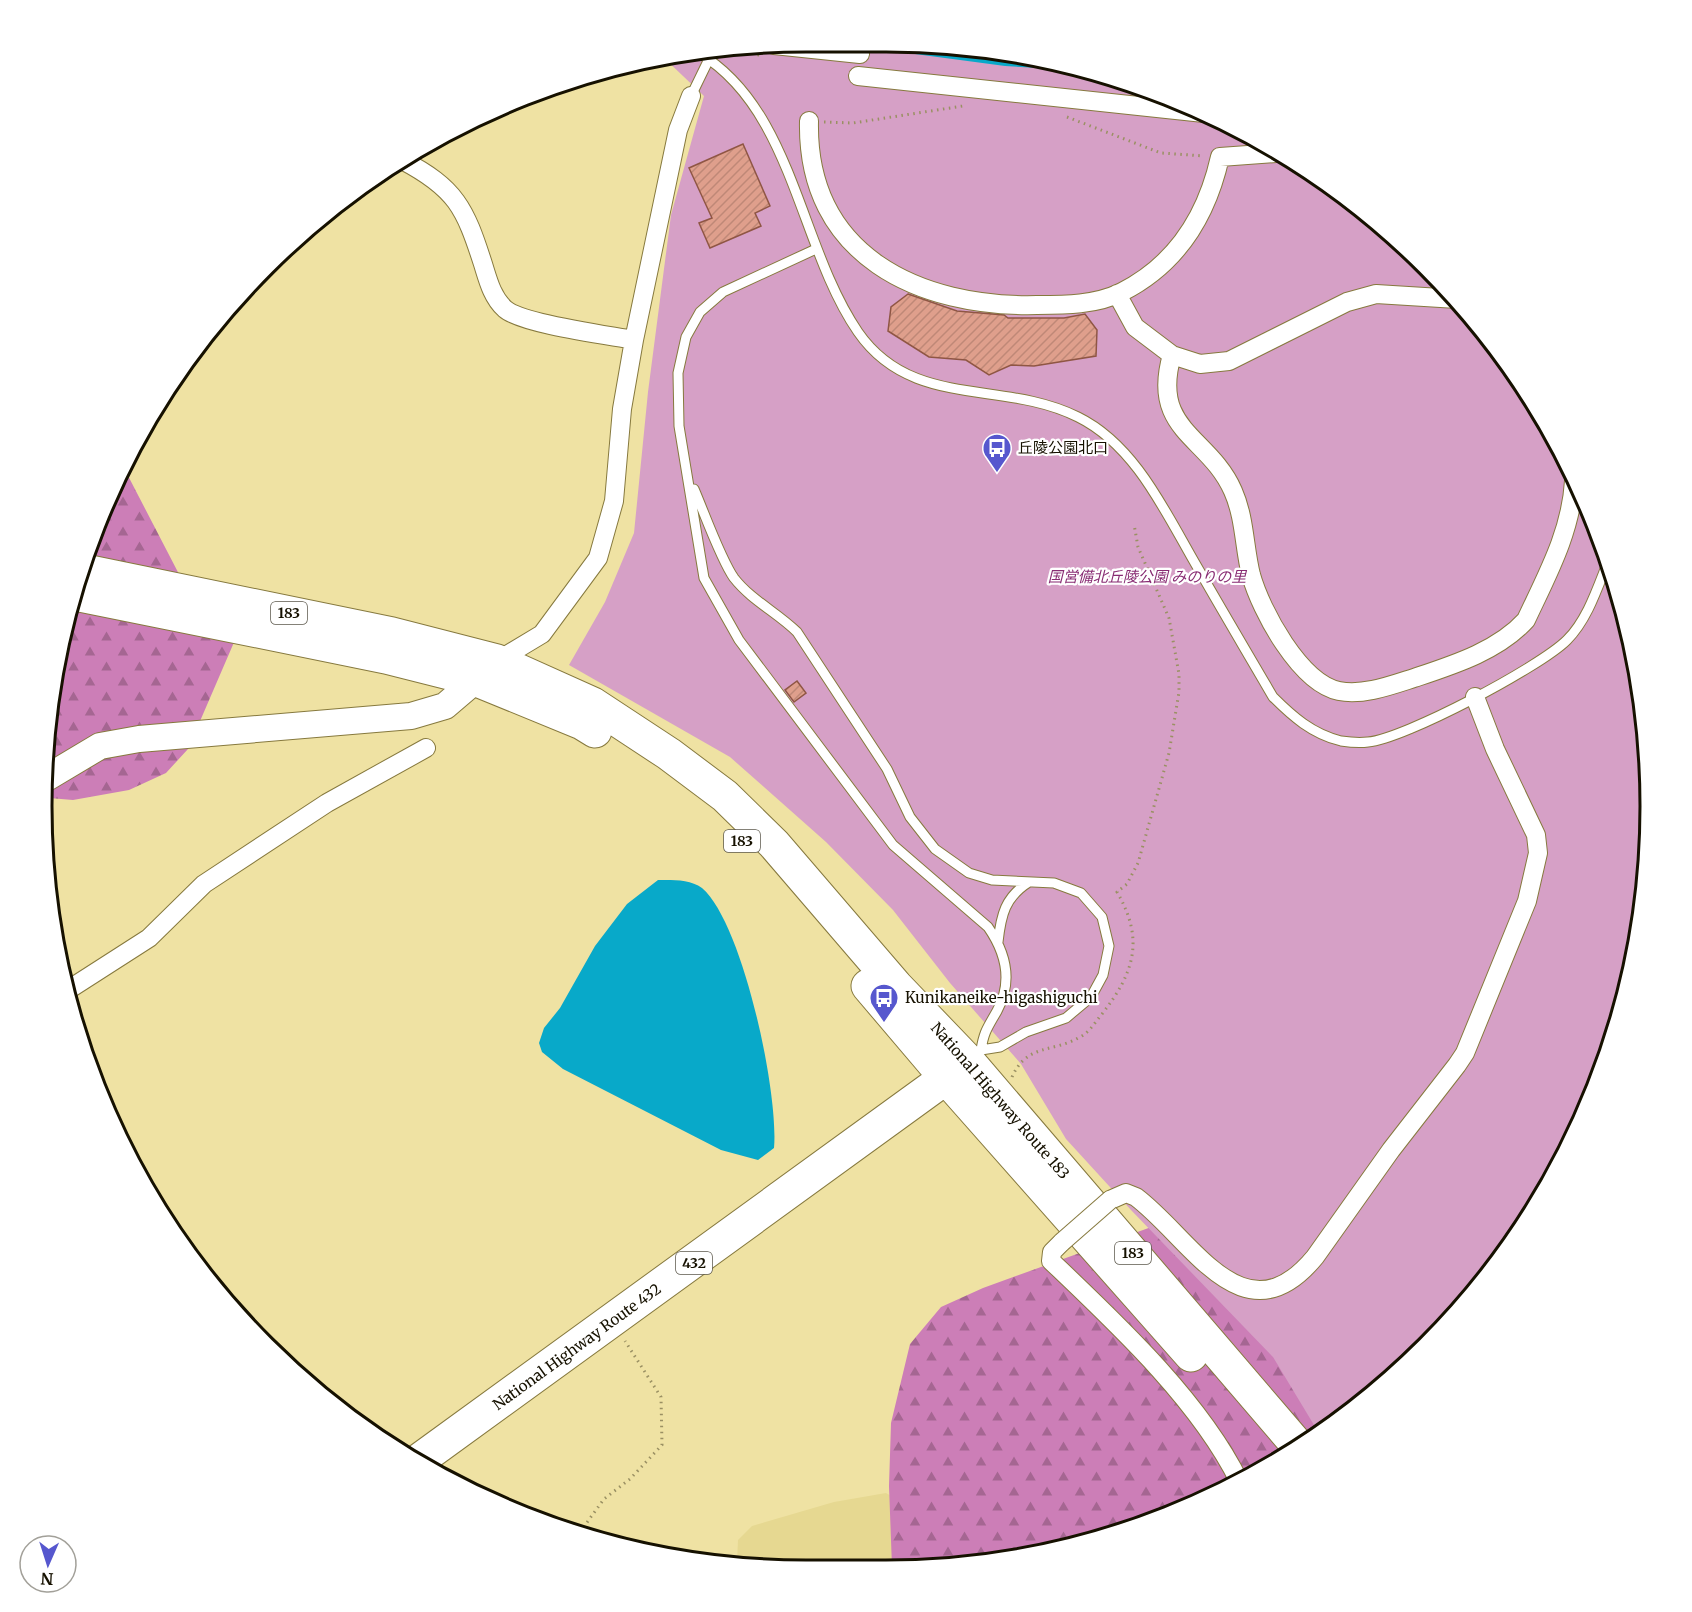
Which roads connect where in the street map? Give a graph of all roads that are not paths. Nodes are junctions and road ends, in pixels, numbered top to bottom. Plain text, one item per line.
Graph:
1 (841, 52) edge
2 (860, 54) dead end
3 (709, 59) joint
4 (858, 76) dead end
5 (691, 96) joint
6 (1173, 110) edge
7 (809, 121) road end
8 (1264, 154) edge
9 (411, 164) edge
10 (816, 249) junction
11 (1117, 294) junction
12 (1443, 298) edge
13 (634, 340) junction
14 (1172, 355) junction
15 (689, 479) junction
16 (1572, 496) edge
17 (90, 572) edge
18 (1603, 574) edge
19 (83, 596) edge
20 (487, 670) junction
21 (1475, 697) junction
22 (426, 748) dead end
23 (53, 774) edge
24 (1029, 882) junction
25 (998, 942) junction
26 (75, 986) edge
27 (965, 1063) junction
28 (1294, 1440) edge
29 (1276, 1451) edge
30 (425, 1456) edge
31 (1235, 1474) edge

1 - 2 street
3 - 5 lane
3 - 10 lane
4 - 6 street
5 - 13 street
7 - 11 street
8 - 11 street
9 - 13 street
10 - 15 lane
10 - 21 lane
11 - 14 street
12 - 14 street
13 - 20 street
14 - 16 street
15 - 24 lane
15 - 25 lane
17 - 20 highway, National Highway Route 183 / 183
18 - 21 lane
19 - 20 highway, National Highway Route 183 / 183
20 - 23 street
20 - 27 highway, National Highway Route 183 / 183
21 - 31 street, bridge
22 - 26 street
24 - 25 lane
24 - 27 lane
25 - 27 lane
27 - 28 highway, National Highway Route 183 / 183
27 - 29 highway, National Highway Route 183 / 183
27 - 30 highway, National Highway Route 432 / 432

